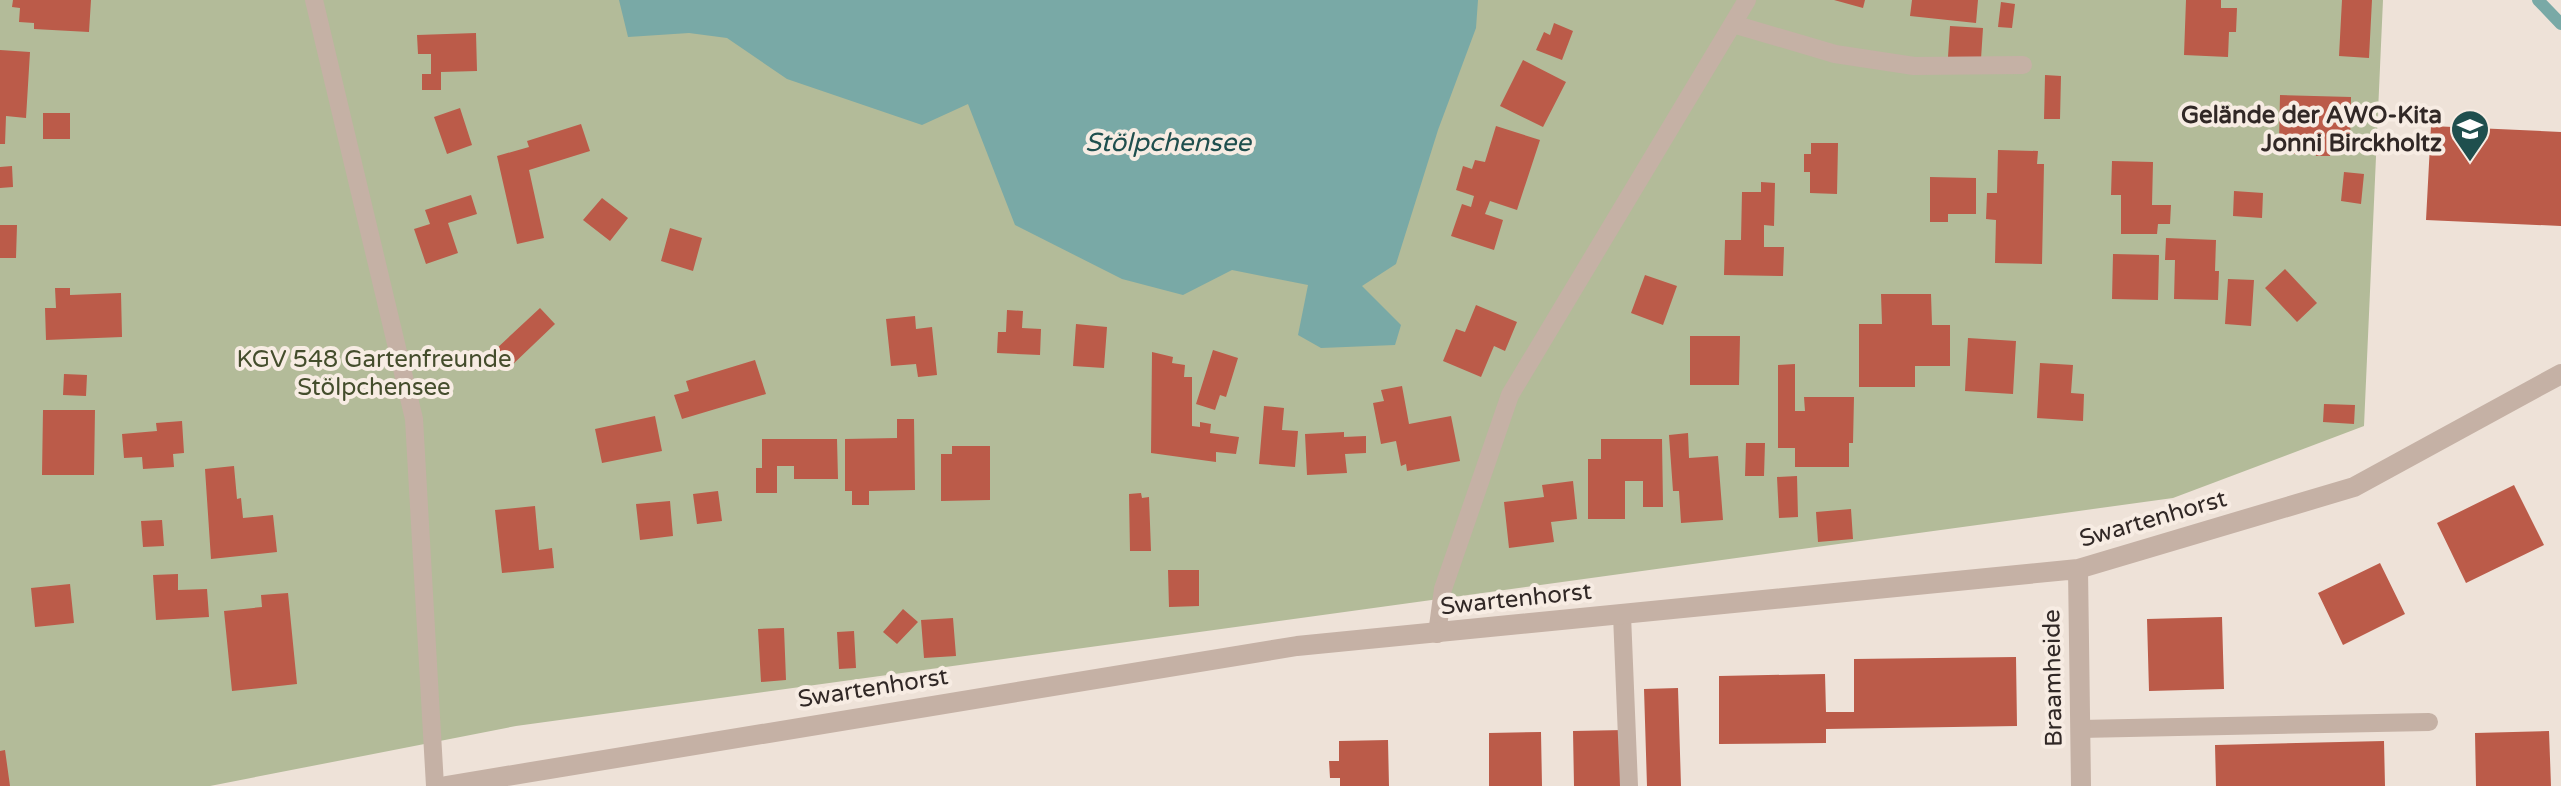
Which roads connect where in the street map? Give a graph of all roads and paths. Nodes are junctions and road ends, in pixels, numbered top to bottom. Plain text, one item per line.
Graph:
1 (314, 0) edge
2 (1747, 0) edge
3 (1733, 24) junction
4 (2023, 65) dead end
5 (2561, 374) edge
6 (2078, 569) junction
7 (1622, 615) junction
8 (1437, 634) junction
9 (2429, 722) dead end
10 (2080, 729) junction
11 (435, 786) edge
12 (446, 786) edge
13 (1629, 786) edge
14 (2081, 786) edge

1 - 11 lane
2 - 3 lane
3 - 4 lane
3 - 8 lane
5 - 6 street, Swartenhorst
6 - 7 street, Swartenhorst
6 - 10 street, Braamheide
7 - 8 street, Swartenhorst
7 - 13 lane
8 - 12 street, Swartenhorst
9 - 10 lane
10 - 14 street, Braamheide

